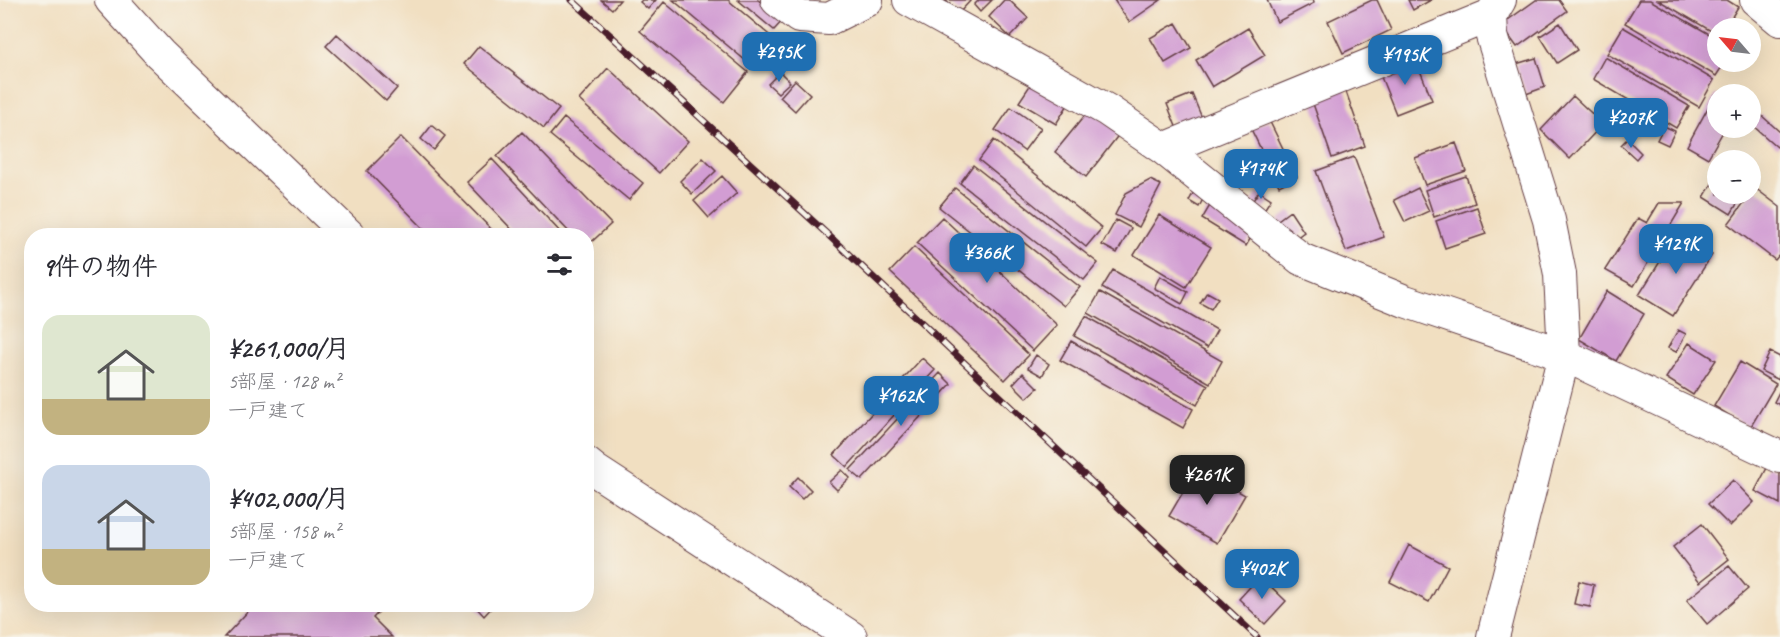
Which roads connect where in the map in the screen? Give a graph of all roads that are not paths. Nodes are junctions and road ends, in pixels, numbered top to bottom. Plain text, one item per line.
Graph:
1 (111, 0) edge
2 (777, 0) edge
3 (867, 0) edge
4 (909, 0) edge
5 (1756, 0) edge
6 (1496, 8) edge
7 (1780, 20) edge
8 (1164, 149) junction
9 (342, 228) edge
10 (1564, 355) junction
11 (1780, 457) edge
12 (594, 469) edge
13 (851, 637) edge
14 (1493, 637) edge

1 - 9 street
2 - 3 street
4 - 8 street
5 - 7 street
6 - 8 street
6 - 10 street
8 - 10 street
10 - 11 street
10 - 14 street
12 - 13 street

